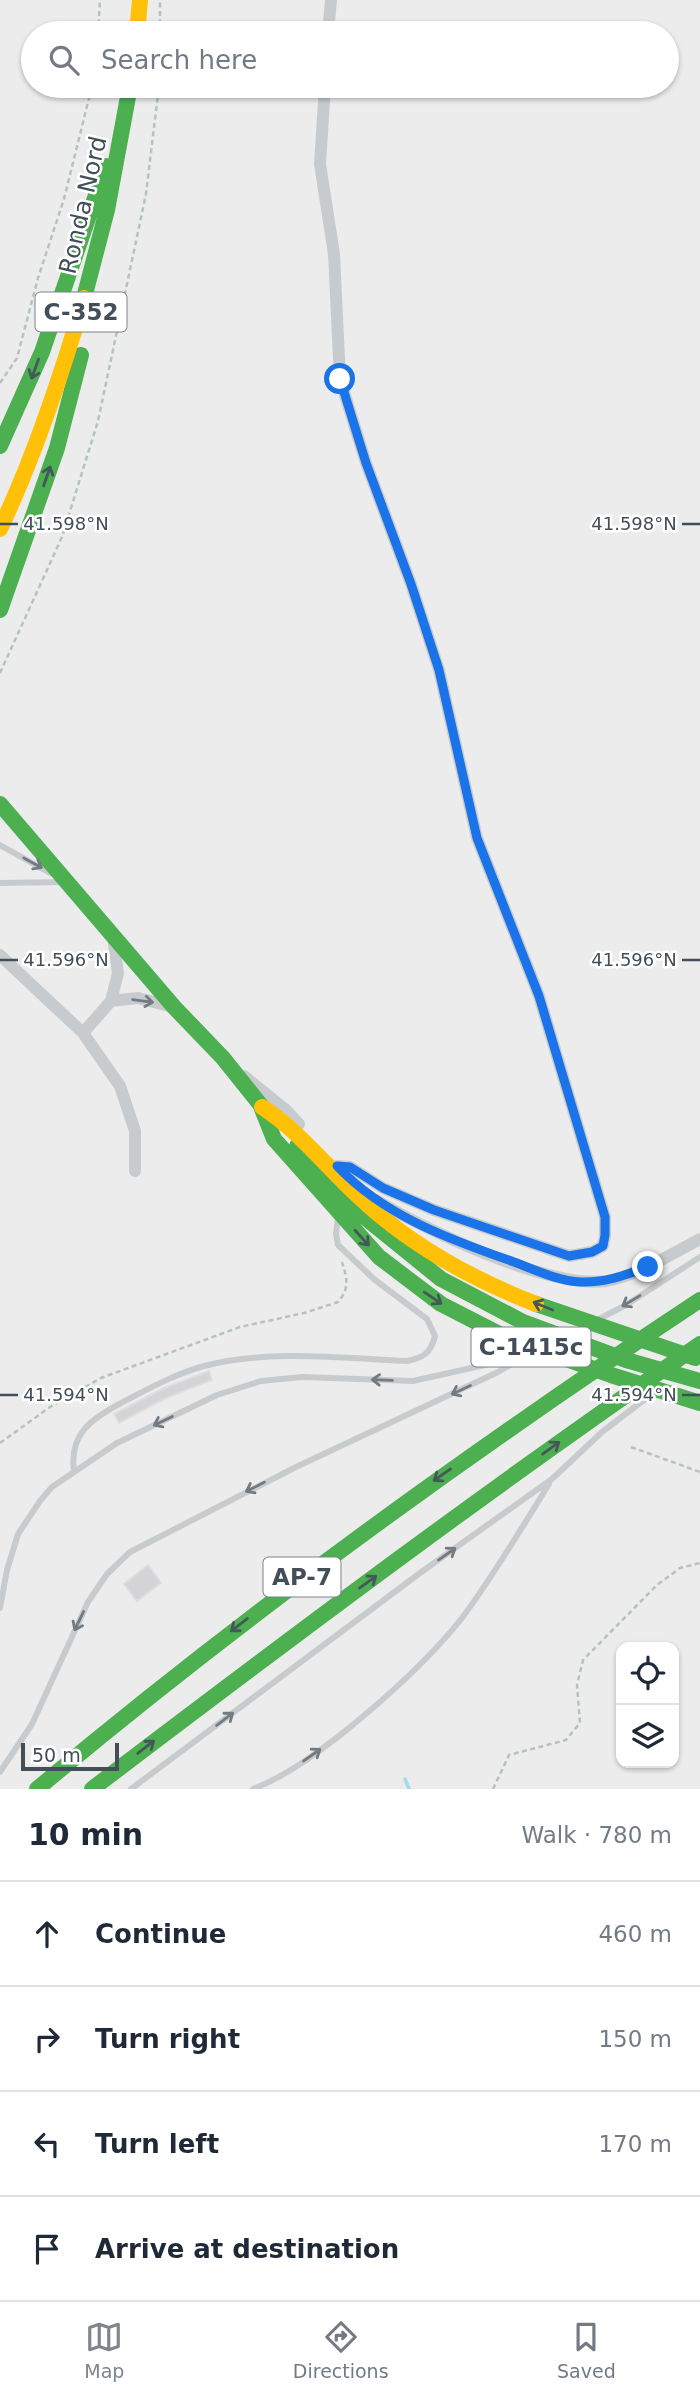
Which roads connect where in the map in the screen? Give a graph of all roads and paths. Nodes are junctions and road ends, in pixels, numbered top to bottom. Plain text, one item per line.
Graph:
1 (100, 0) edge
2 (128, 0) edge
3 (140, 0) edge
4 (160, 0) edge
5 (331, 0) edge
6 (99, 21) edge
7 (127, 21) edge
8 (138, 21) edge
9 (160, 21) edge
10 (329, 21) edge
11 (89, 98) edge
12 (117, 98) edge
13 (127, 98) edge
14 (158, 98) edge
15 (323, 98) edge
16 (112, 165) junction
17 (0, 383) edge
18 (0, 446) edge
19 (0, 499) edge
20 (0, 529) edge
21 (0, 610) edge
22 (0, 673) edge
23 (0, 804) edge
24 (0, 845) edge
25 (65, 882) junction
26 (0, 883) edge
27 (113, 936) junction
28 (0, 955) edge
29 (111, 1001) junction
30 (174, 1007) junction
31 (83, 1033) junction
32 (223, 1058) junction
33 (262, 1107) junction
34 (337, 1166) junction
35 (135, 1171) dead end
36 (339, 1212) junction
37 (700, 1239) edge
38 (338, 1245) junction
39 (700, 1257) edge
40 (700, 1300) edge
41 (579, 1328) dead end
42 (568, 1334) dead end
43 (556, 1340) dead end
44 (544, 1346) dead end
45 (700, 1353) edge
46 (521, 1357) junction
47 (699, 1381) edge
48 (700, 1403) edge
49 (0, 1443) edge
50 (631, 1447) dead end
51 (74, 1471) junction
52 (700, 1472) edge
53 (552, 1479) junction
54 (700, 1563) edge
55 (0, 1608) edge
56 (0, 1772) edge
57 (37, 1789) edge
58 (92, 1789) edge
59 (131, 1789) edge
60 (253, 1789) edge
61 (493, 1789) edge

1 - 6 path
2 - 7 main road
3 - 8 main road
4 - 9 path
5 - 10 street
11 - 17 path
12 - 16 main road, Ronda Nord / C-352
13 - 16 main road, Ronda Nord / C-352
14 - 22 path
15 - 34 street
16 -> 18 main road
16 - 19 main road, Ronda Nord / C-352
16 - 20 main road, Ronda Nord / C-352
21 -> 16 main road
23 - 25 main road, C-1415c
24 -> 25 lane
25 - 26 lane
25 - 27 main road, C-1415c
27 - 29 street
27 - 30 main road, C-1415c
28 - 31 street
29 -> 30 street
29 - 31 street
30 - 32 main road, C-1415c
31 - 35 street
32 - 33 main road, C-1415c
32 - 34 street
33 - 36 main road, C-1415c
45 -> 33 main road, C-1415c
33 - 47 main road, C-1415c
34 - 37 street
36 - 38 lane
36 -> 48 main road, C-1415c
38 - 49 path
38 - 51 lane
39 -> 41 lane
40 -> 57 main road, AP-7
42 - 43 lane
44 - 46 lane
45 - 53 lane
58 -> 45 main road, AP-7
46 -> 51 lane
46 -> 56 lane
50 - 52 path
51 - 55 lane
59 -> 53 lane
60 -> 53 lane
54 - 61 path

